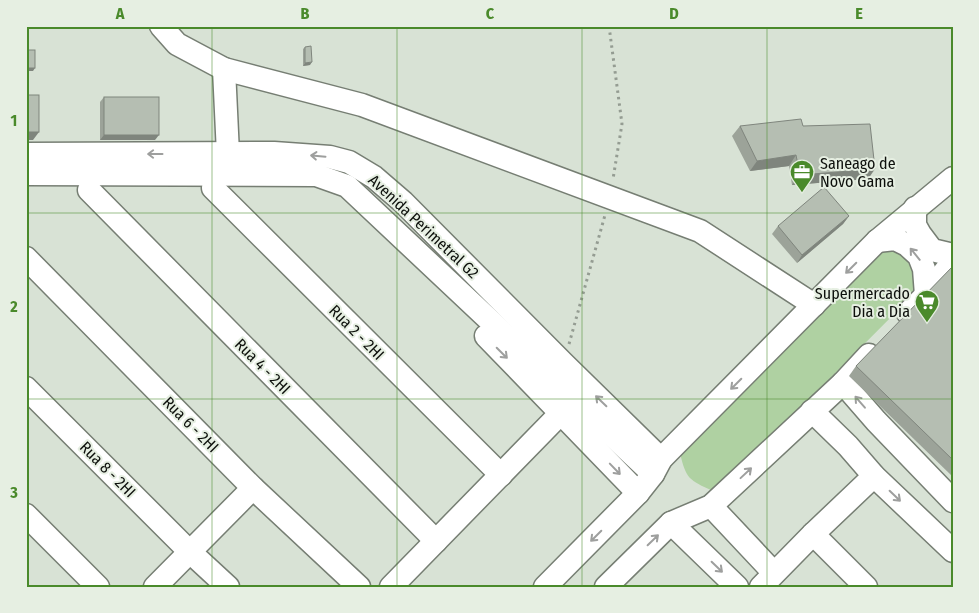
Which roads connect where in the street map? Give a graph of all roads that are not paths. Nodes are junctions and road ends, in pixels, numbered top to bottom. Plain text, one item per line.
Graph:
1 (162, 26) edge
2 (224, 69) junction
3 (228, 154) junction
4 (32, 172) edge
5 (953, 178) edge
6 (214, 188) junction
7 (89, 190) junction
8 (916, 208) junction
9 (877, 241) junction
10 (953, 255) edge
11 (26, 258) edge
12 (953, 261) edge
13 (926, 295) junction
14 (814, 305) junction
15 (843, 383) junction
16 (26, 388) edge
17 (812, 411) junction
18 (561, 413) junction
19 (876, 421) junction
20 (848, 446) junction
21 (657, 467) junction
22 (501, 475) junction
23 (874, 476) junction
24 (253, 488) junction
25 (638, 494) junction
26 (953, 501) edge
27 (711, 506) junction
28 (26, 515) edge
29 (671, 523) junction
30 (813, 534) junction
31 (436, 542) junction
32 (190, 551) junction
33 (953, 551) edge
34 (767, 580) edge
35 (98, 587) edge
36 (155, 587) edge
37 (228, 587) edge
38 (359, 587) edge
39 (391, 587) edge
40 (544, 587) edge
41 (606, 587) edge
42 (737, 587) edge
43 (866, 587) edge

1 - 2 street
2 - 3 street
2 - 14 street
3 -> 4 street, Avenida Perimetral G2
21 -> 3 street, Avenida Perimetral G2
4 - 7 street, Avenida Perimetral G2
4 - 21 street
5 - 8 street
6 - 7 street, Avenida Perimetral G2
6 -> 18 street, Avenida Perimetral G2
6 - 22 street, Rua 2 - 2HI
7 - 31 street, Rua 4 - 2HI
8 - 9 street
8 - 10 street
13 -> 9 street
9 -> 14 street
11 - 24 street, Rua 6 - 2HI
12 - 13 street
13 - 15 street
14 -> 21 street
15 - 17 street
19 -> 15 street
16 - 32 street, Rua 8 - 2HI
17 - 20 street
27 -> 17 street
18 - 22 street
18 -> 25 street, Avenida Perimetral G2
19 - 20 street
19 - 26 street
20 - 23 street
21 - 25 street
22 - 31 street
23 - 30 street
23 -> 33 street
24 - 32 street
24 - 38 street, Rua 6 - 2HI
25 -> 40 street
27 - 29 street
27 - 34 street
28 - 35 street
41 -> 29 street
29 -> 42 street
30 - 34 street
30 - 43 street
31 - 39 street
32 - 36 street
32 - 37 street, Rua 8 - 2HI

